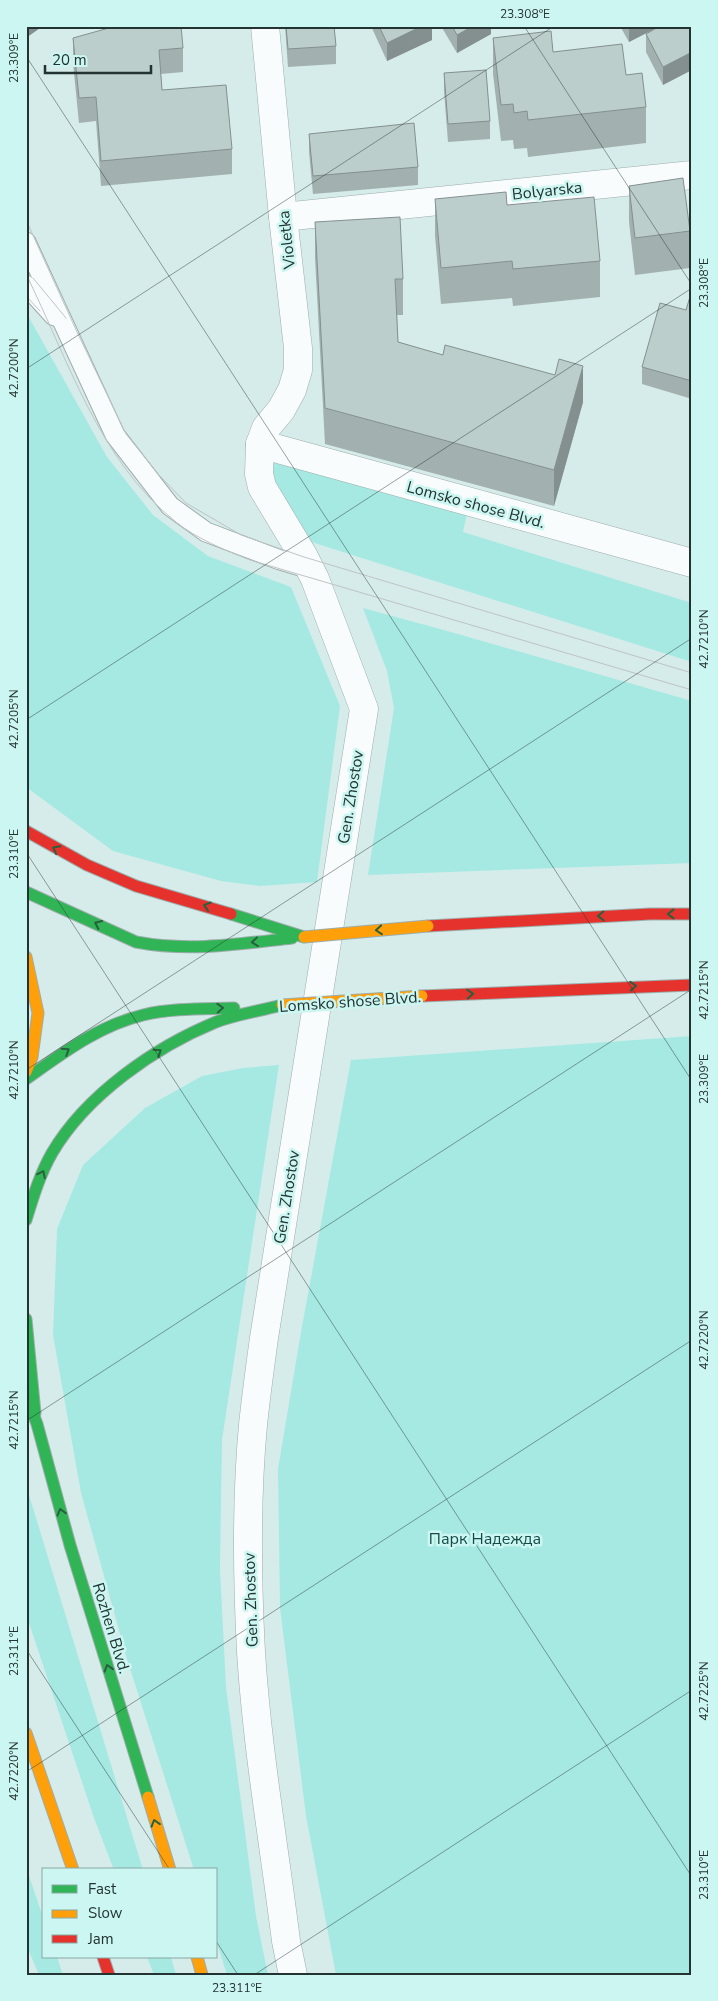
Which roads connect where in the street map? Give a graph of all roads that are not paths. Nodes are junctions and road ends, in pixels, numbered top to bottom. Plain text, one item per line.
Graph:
1 (265, 26) edge
2 (692, 175) edge
3 (283, 217) junction
4 (26, 242) edge
5 (26, 285) edge
6 (65, 328) junction
7 (260, 444) junction
8 (692, 564) edge
9 (310, 569) junction
10 (26, 831) edge
11 (26, 892) edge
12 (692, 914) edge
13 (304, 936) junction
14 (26, 957) edge
15 (692, 985) edge
16 (282, 1006) junction
17 (26, 1072) edge
18 (26, 1079) edge
19 (26, 1220) edge
20 (26, 1319) edge
21 (26, 1395) edge
22 (37, 1424) junction
23 (26, 1733) edge
24 (72, 1868) edge
25 (169, 1868) edge
26 (103, 1958) edge
27 (197, 1958) edge
28 (109, 1975) edge
29 (202, 1975) edge
30 (292, 1975) edge

1 - 3 street, Violetka
2 - 3 street, Bolyarska
3 - 7 street, Violetka
4 - 6 lane
5 - 6 lane
6 - 9 lane
7 - 8 street, Lomsko shose Blvd.
7 - 9 street, Gen. Zhostov
9 - 30 street, Gen. Zhostov
13 -> 10 main road
13 -> 11 main road
12 -> 13 main road, bridge
14 - 17 main road
16 -> 15 main road, Lomsko shose Blvd., bridge
18 -> 16 main road, Lomsko shose Blvd.
19 -> 16 main road
20 - 22 main road
21 - 22 main road, Rozhen Blvd.
25 -> 22 main road, Rozhen Blvd.
23 - 24 main road
26 - 28 main road
27 - 29 main road

